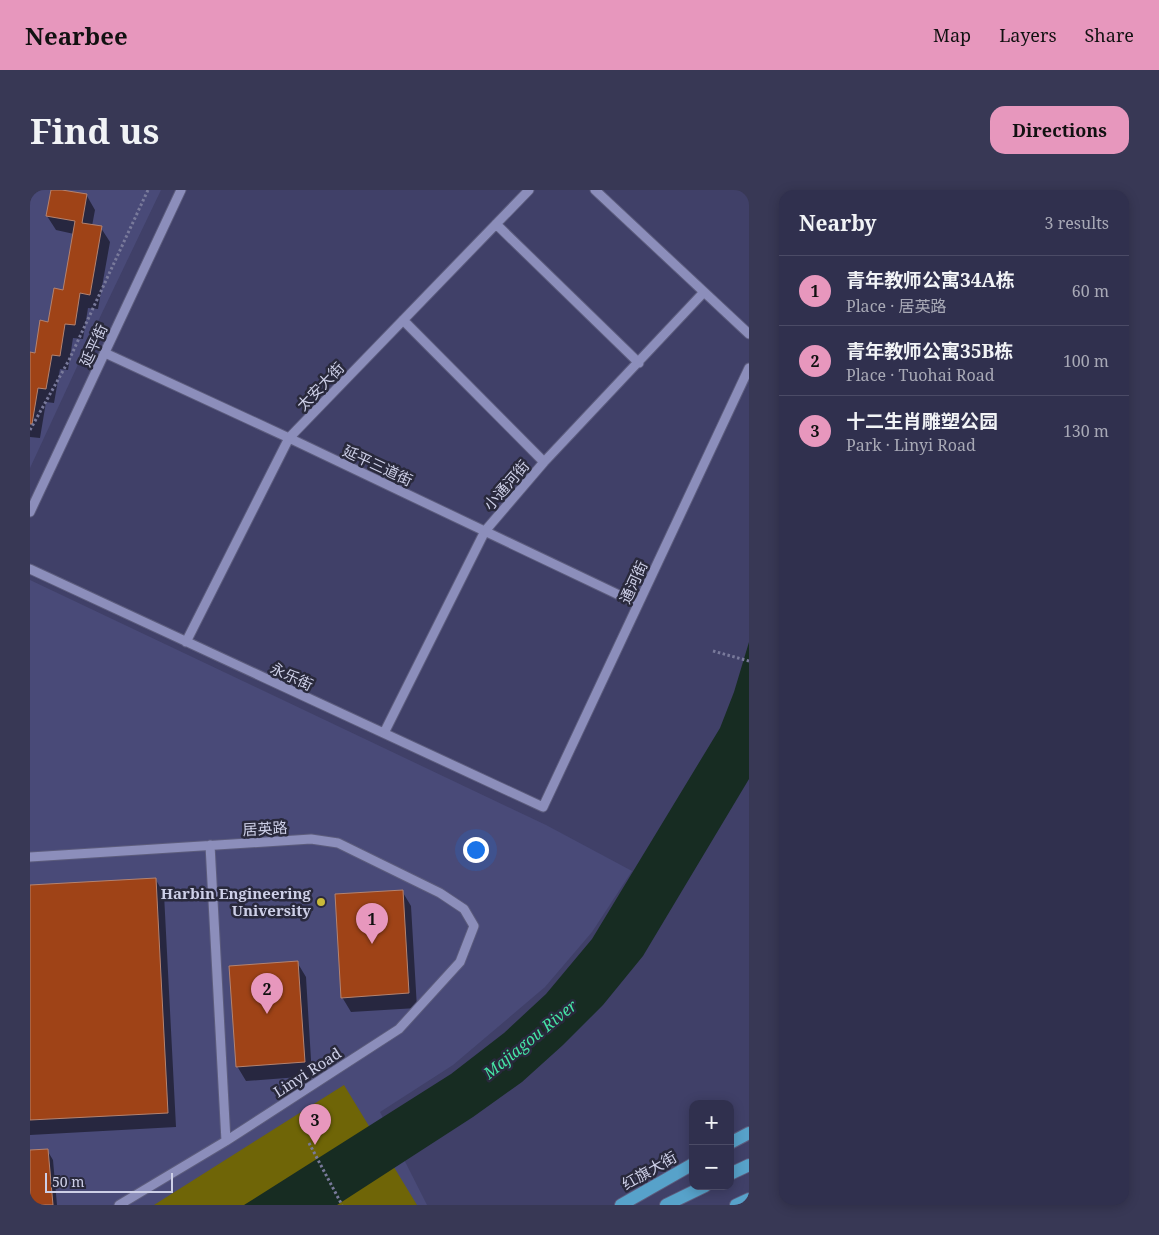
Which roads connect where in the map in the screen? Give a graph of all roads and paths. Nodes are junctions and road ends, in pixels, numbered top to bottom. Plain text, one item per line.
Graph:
1 (148, 190) edge
2 (181, 190) edge
3 (529, 190) edge
4 (595, 190) edge
5 (496, 224) junction
6 (704, 292) junction
7 (403, 320) junction
8 (749, 334) edge
9 (105, 353) junction
10 (638, 363) junction
11 (749, 368) edge
12 (30, 430) edge
13 (289, 438) junction
14 (544, 462) junction
15 (30, 512) edge
16 (484, 531) junction
17 (30, 569) edge
18 (638, 604) junction
19 (186, 642) junction
20 (713, 651) dead end
21 (749, 662) edge
22 (384, 733) junction
23 (543, 808) joint
24 (210, 845) junction
25 (30, 857) edge
26 (474, 926) joint
27 (749, 1133) edge
28 (226, 1141) junction
29 (734, 1141) edge
30 (309, 1143) dead end
31 (749, 1165) edge
32 (689, 1166) edge
33 (734, 1172) edge
34 (697, 1190) edge
35 (749, 1199) edge
36 (119, 1205) edge
37 (342, 1205) edge
38 (620, 1205) edge
39 (666, 1205) edge
40 (736, 1205) edge

1 - 12 path
2 - 9 street, 延平街
3 - 5 street, 太安大街
4 - 6 street
5 - 7 street, 太安大街
5 - 10 street
6 - 8 street
6 - 10 street, 小通河街
7 - 13 street, 太安大街
7 - 14 street
9 - 13 street, 延平三道街
9 - 15 street, 延平街
10 - 14 street, 小通河街
11 - 18 street, 通河街
13 - 16 street, 延平三道街
13 - 19 street, 太安大街
14 - 16 street, 小通河街
16 - 18 street, 延平三道街
16 - 22 street, 小通河街
17 - 19 street, 永乐街
18 - 23 street, 通河街
19 - 22 street, 永乐街
20 - 21 path, bridge
22 - 23 street, 永乐街
24 - 25 street, 居英路
24 - 26 street, 居英路
24 - 28 street
26 - 28 street, Linyi Road
27 - 29 main road
28 - 36 street, Linyi Road
30 - 37 path, bridge
31 - 33 main road
32 - 38 main road, 红旗大街
34 - 39 main road
35 - 40 main road

